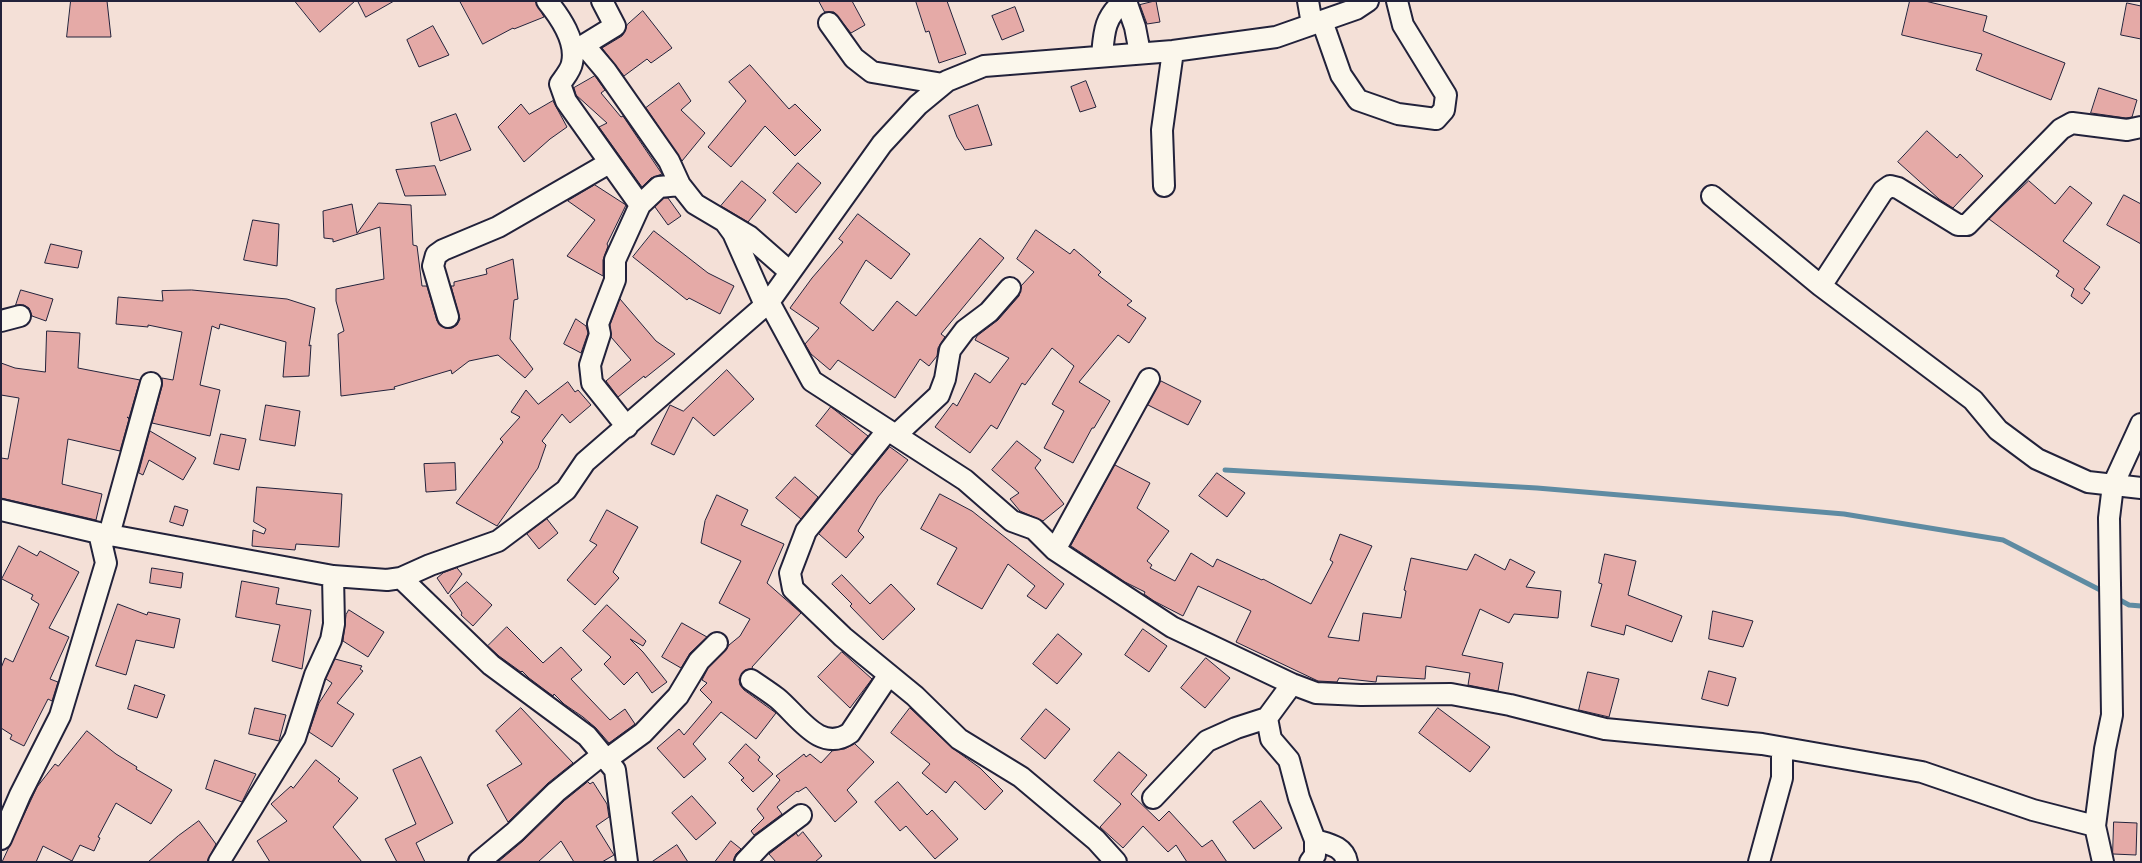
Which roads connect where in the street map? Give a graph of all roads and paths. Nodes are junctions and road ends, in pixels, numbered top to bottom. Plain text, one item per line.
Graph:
1 (547, 1) edge
2 (602, 1) edge
3 (1125, 1) edge
4 (1308, 1) edge
5 (1368, 1) edge
6 (1397, 1) edge
7 (1317, 22) junction
8 (829, 23) dead end
9 (1174, 50) junction
10 (1140, 53) junction
11 (1102, 56) junction
12 (943, 84) junction
13 (2141, 127) edge
14 (609, 163) junction
15 (680, 185) junction
16 (1164, 186) dead end
17 (1712, 196) dead end
18 (640, 205) junction
19 (723, 219) junction
20 (790, 272) junction
21 (1820, 286) junction
22 (1010, 288) dead end
23 (767, 304) junction
24 (448, 317) dead end
25 (1149, 379) dead end
26 (152, 383) dead end
27 (2141, 424) edge
28 (627, 426) junction
29 (892, 433) junction
30 (2113, 485) junction
31 (2141, 488) edge
32 (1, 510) edge
33 (104, 534) junction
34 (1055, 550) junction
35 (333, 576) junction
36 (401, 578) junction
37 (717, 643) dead end
38 (888, 676) junction
39 (751, 680) dead end
40 (1292, 684) junction
41 (1267, 718) junction
42 (1782, 748) junction
43 (604, 758) junction
44 (1152, 798) dead end
45 (801, 816) dead end
46 (2095, 826) junction
47 (1, 839) edge
48 (1315, 840) junction
49 (219, 862) edge
50 (479, 862) edge
51 (627, 862) edge
52 (745, 862) edge
53 (1116, 862) edge
54 (1310, 862) edge
55 (1346, 862) edge
56 (1759, 862) edge
57 (2104, 862) edge

1 - 14 street
2 - 15 street
3 - 10 street
3 - 11 street
4 - 7 street
5 - 7 street
6 - 7 street
7 - 9 street
8 - 12 street
9 - 10 street
9 - 16 street
10 - 11 street
11 - 12 street
12 - 20 street
13 - 21 street
14 - 18 street
14 - 24 street
15 - 18 street
15 - 19 street
17 - 21 street
18 - 28 street
19 - 20 street
19 - 23 street
20 - 23 street
21 - 30 street
22 - 29 street
23 - 28 street
23 - 29 street
25 - 34 street
26 - 33 street
27 - 30 street
28 - 36 street
29 - 34 street
29 - 38 street
30 - 31 street
30 - 46 street
32 - 33 street
33 - 35 street
33 - 47 street
34 - 40 street
35 - 36 street
35 - 49 street
36 - 43 street
37 - 43 street
38 - 39 street
38 - 53 street
40 - 41 street
40 - 42 street
41 - 44 street
41 - 48 street
42 - 46 street
42 - 56 street
43 - 50 street
43 - 51 street
45 - 52 street
46 - 57 street
48 - 54 street
48 - 55 street

